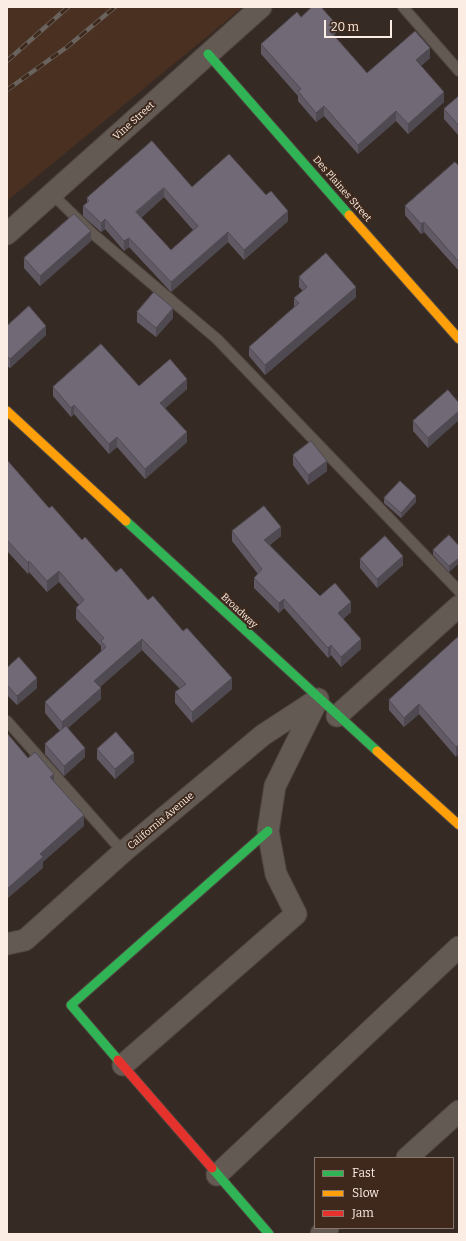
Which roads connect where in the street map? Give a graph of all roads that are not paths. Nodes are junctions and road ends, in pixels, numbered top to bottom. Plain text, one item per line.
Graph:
1 (261, 7) edge
2 (403, 7) edge
3 (208, 54) junction
4 (459, 71) edge
5 (53, 195) junction
6 (7, 234) edge
7 (459, 339) edge
8 (7, 411) edge
9 (459, 591) edge
10 (459, 606) edge
11 (318, 699) junction
12 (337, 716) junction
13 (7, 721) edge
14 (459, 825) edge
15 (268, 831) junction
16 (123, 852) junction
17 (7, 944) edge
18 (459, 947) edge
19 (123, 1065) junction
20 (459, 1111) edge
21 (408, 1157) edge
22 (217, 1175) junction
23 (269, 1234) edge

1 - 3 street, Vine Street
2 - 4 lane
3 - 5 street, Vine Street
3 - 7 street, Des Plaines Street
5 - 6 street, Vine Street
5 - 9 lane
8 - 11 street, Broadway
10 - 12 street
11 - 12 street, Broadway
11 - 15 street
11 - 16 street, California Avenue
12 - 14 street, Broadway
13 - 16 lane
15 - 19 street
15 - 19 street
16 - 17 street, California Avenue
18 - 22 street
19 - 22 street
20 - 21 street
22 - 23 street

